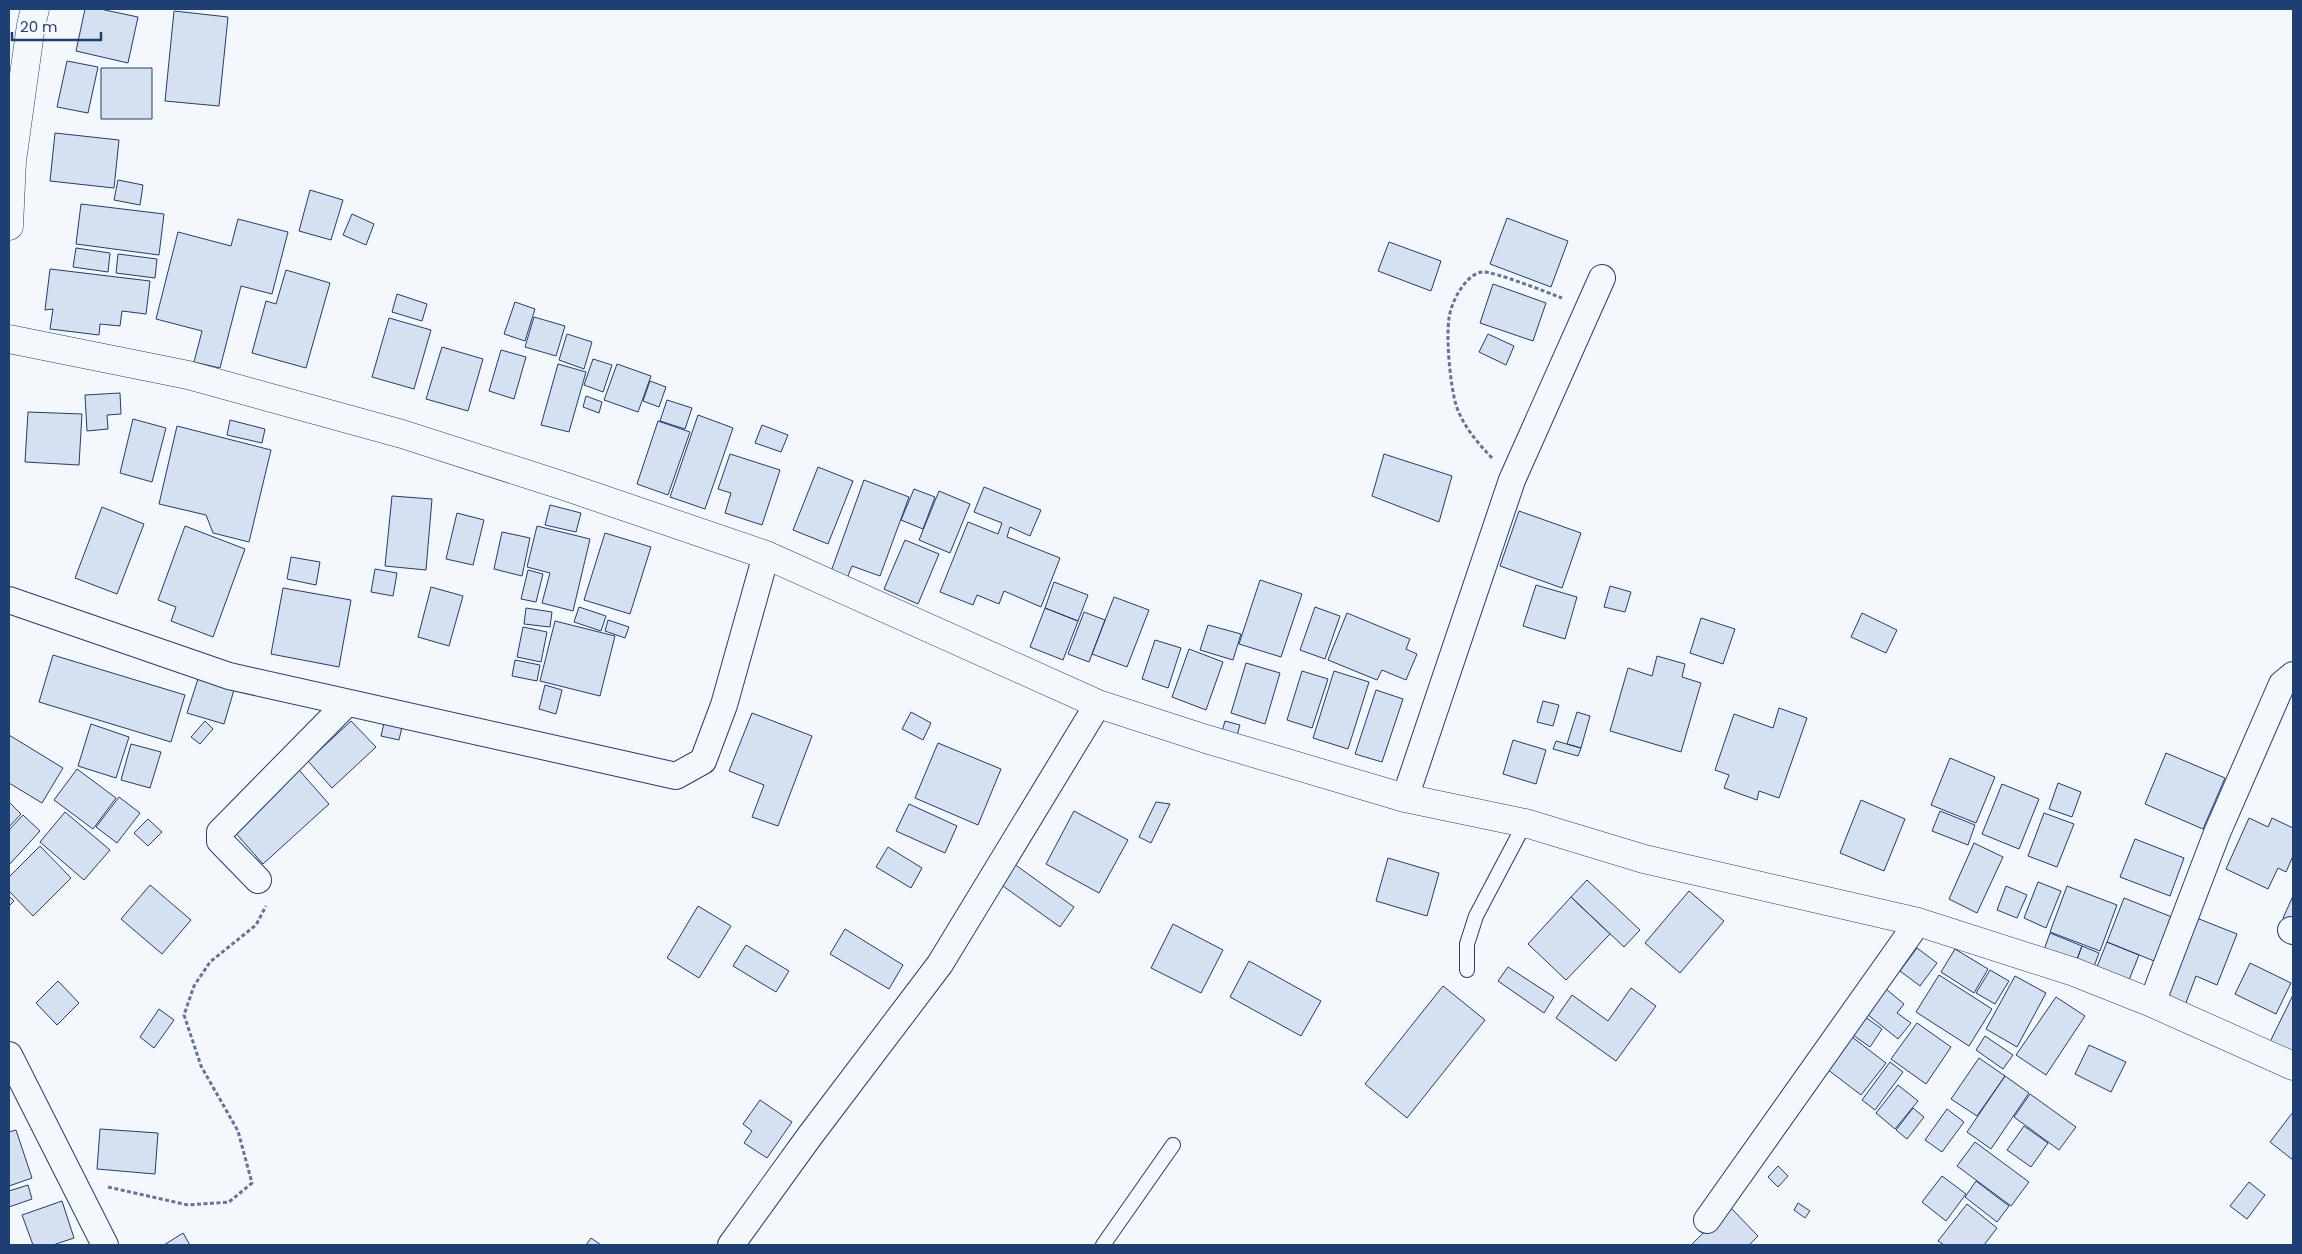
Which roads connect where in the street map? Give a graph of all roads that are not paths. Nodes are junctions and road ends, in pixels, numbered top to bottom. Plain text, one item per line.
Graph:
1 (35, 9) edge
2 (9, 226) edge
3 (1602, 278) dead end
4 (9, 339) edge
5 (766, 555) junction
6 (9, 600) edge
7 (2293, 675) edge
8 (346, 703) junction
9 (1098, 704) junction
10 (1405, 798) junction
11 (1525, 823) junction
12 (258, 880) road end
13 (1918, 922) junction
14 (1467, 970) dead end
15 (2152, 1003) junction
16 (9, 1055) edge
17 (2293, 1066) edge
18 (1173, 1144) dead end
19 (1707, 1220) dead end
20 (105, 1245) edge
21 (732, 1245) edge
22 (1103, 1245) edge

1 - 2 street
3 - 10 street
4 - 5 street
5 - 8 street
5 - 9 street
6 - 8 street
7 - 15 street
8 - 12 street
9 - 10 street
9 - 21 street
10 - 11 street
11 - 13 street
11 - 14 lane
13 - 15 street
13 - 19 street
15 - 17 street
16 - 20 street
18 - 22 lane

